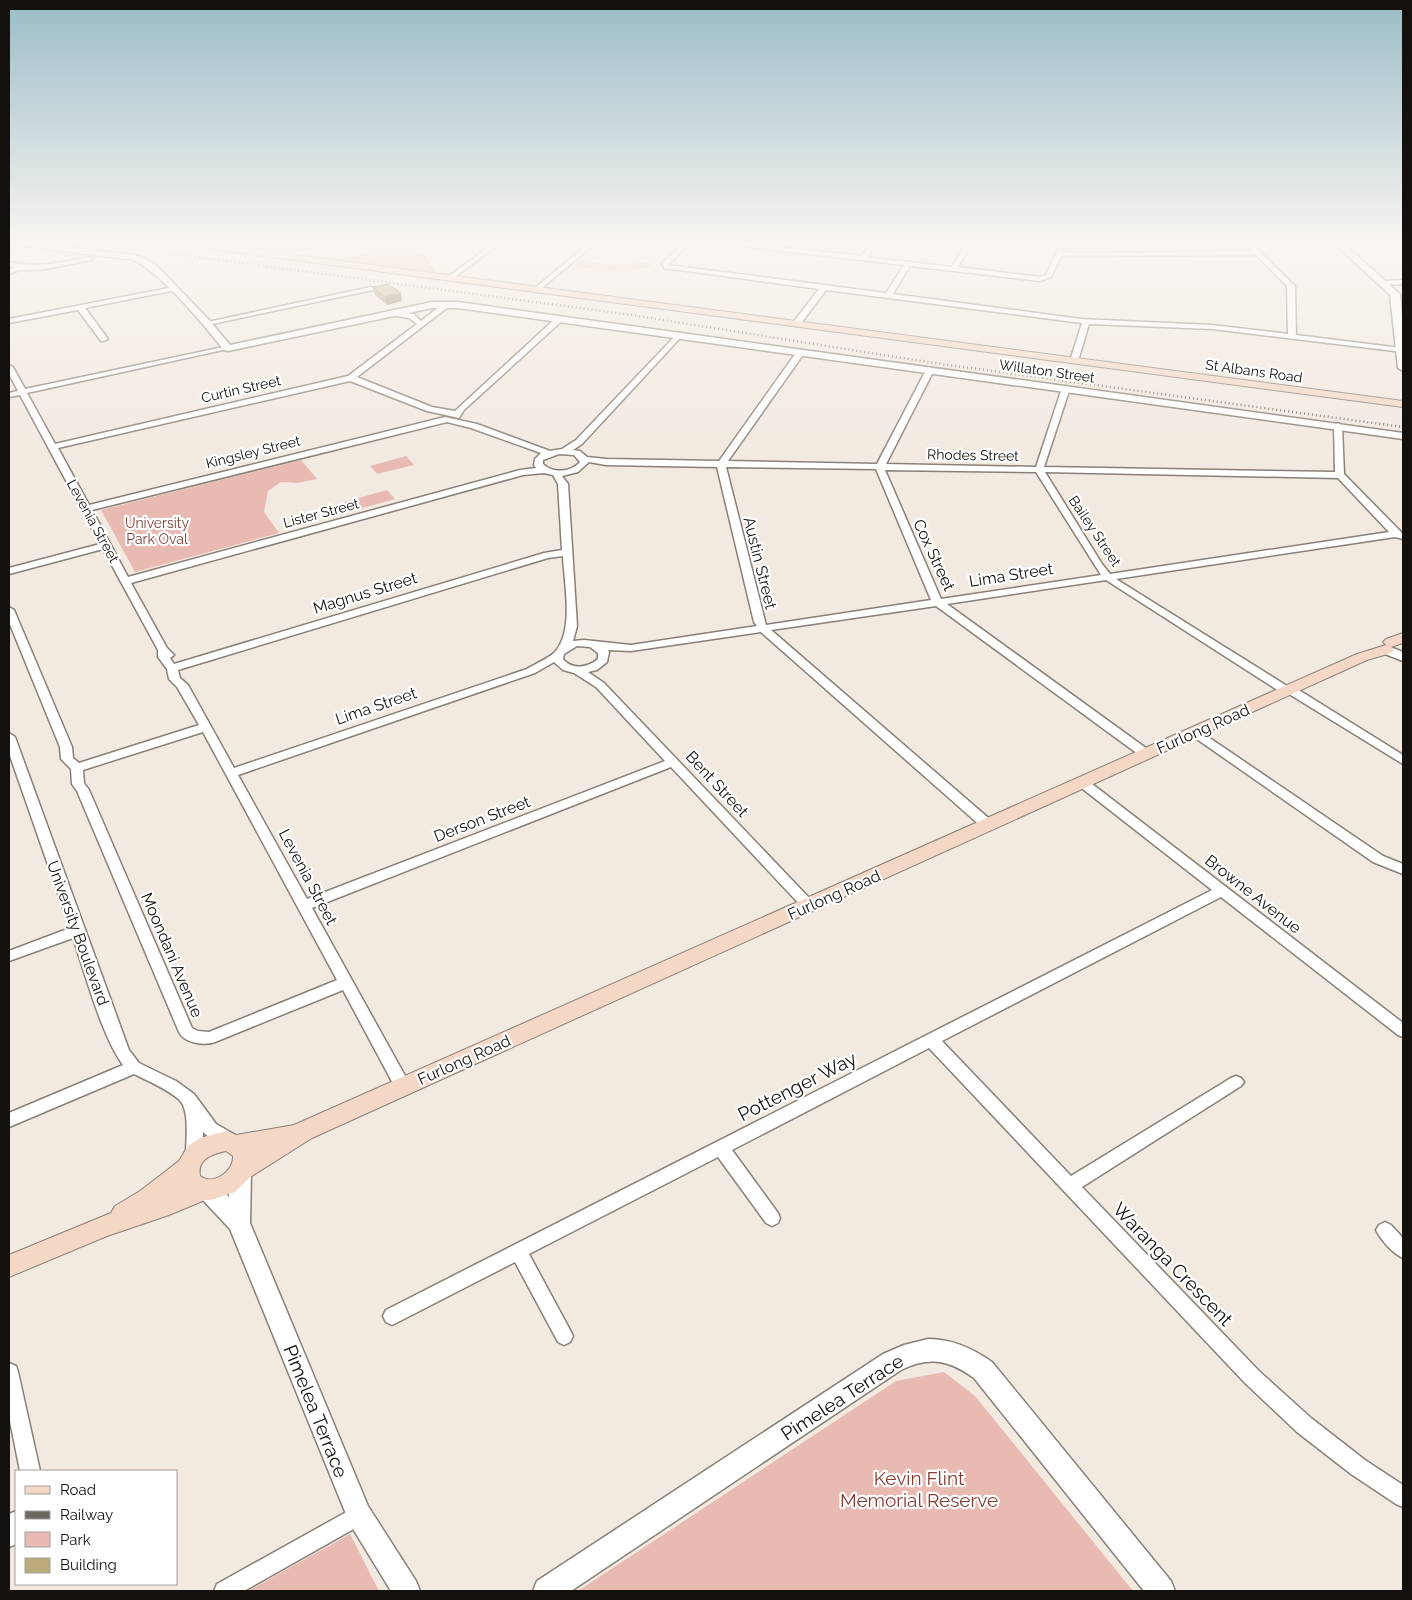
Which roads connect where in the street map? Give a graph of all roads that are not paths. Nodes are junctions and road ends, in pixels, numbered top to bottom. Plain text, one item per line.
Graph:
1 (31, 317) edge
2 (87, 317) edge
3 (201, 317) edge
4 (238, 317) edge
5 (377, 317) edge
6 (412, 317) edge
7 (431, 317) edge
8 (543, 317) edge
9 (740, 317) edge
10 (802, 317) edge
11 (1052, 317) edge
12 (1292, 317) edge
13 (1398, 317) edge
14 (560, 319) junction
15 (9, 321) edge
16 (1086, 321) junction
17 (207, 323) junction
18 (421, 324) junction
19 (796, 324) junction
20 (678, 335) junction
21 (1292, 337) junction
22 (104, 339) dead end
23 (228, 348) junction
24 (800, 352) junction
25 (1402, 360) edge
26 (1074, 361) junction
27 (9, 366) edge
28 (930, 370) junction
29 (351, 378) junction
30 (1066, 388) junction
31 (23, 392) junction
32 (9, 395) edge
33 (1403, 404) edge
34 (449, 415) junction
35 (1338, 426) junction
36 (1403, 436) edge
37 (579, 442) junction
38 (52, 447) junction
39 (565, 451) junction
40 (581, 459) junction
41 (543, 461) junction
42 (721, 465) junction
43 (880, 467) junction
44 (1040, 471) junction
45 (571, 472) junction
46 (556, 473) junction
47 (1340, 476) junction
48 (563, 484) junction
49 (86, 509) junction
50 (1400, 536) edge
51 (106, 545) junction
52 (567, 552) junction
53 (9, 571) edge
54 (1108, 577) junction
55 (126, 581) junction
56 (939, 602) junction
57 (9, 610) edge
58 (572, 626) junction
59 (763, 628) junction
60 (593, 645) junction
61 (1395, 647) edge
62 (631, 648) junction
63 (561, 652) junction
64 (600, 663) junction
65 (176, 667) junction
66 (572, 669) junction
67 (531, 671) junction
68 (600, 686) junction
69 (1288, 690) junction
70 (206, 727) junction
71 (1195, 732) junction
72 (9, 737) edge
73 (1146, 754) junction
74 (1403, 760) edge
75 (673, 762) junction
76 (82, 767) junction
77 (231, 773) junction
78 (1082, 783) junction
79 (988, 826) junction
80 (1403, 869) edge
81 (1221, 891) junction
82 (303, 906) junction
83 (809, 906) junction
84 (77, 931) junction
85 (9, 956) edge
86 (345, 983) junction
87 (1403, 1031) edge
88 (931, 1040) junction
89 (134, 1067) junction
90 (1236, 1082) dead end
91 (402, 1087) junction
92 (188, 1099) junction
93 (9, 1120) edge
94 (304, 1131) junction
95 (235, 1144) junction
96 (721, 1148) junction
97 (190, 1161) junction
98 (241, 1172) junction
99 (1069, 1186) junction
100 (206, 1190) junction
101 (772, 1218) dead end
102 (239, 1223) junction
103 (102, 1227) junction
104 (1385, 1230) dead end
105 (1403, 1250) edge
106 (519, 1252) junction
107 (9, 1266) edge
108 (392, 1316) dead end
109 (564, 1336) dead end
110 (9, 1372) edge
111 (30, 1470) edge
112 (1403, 1497) edge
113 (359, 1515) junction
114 (15, 1523) edge
115 (9, 1537) edge
116 (224, 1591) edge
117 (406, 1591) edge
118 (547, 1591) edge
119 (1161, 1591) edge

1 - 15 street
2 - 22 street
3 - 17 street
4 - 17 street
5 - 23 street, Willaton Street
6 - 18 street
7 - 18 street, Curtin Street
8 - 14 street, Willaton Street
9 - 19 main road, St Albans Road
10 - 19 street
11 - 16 street
12 - 21 street
13 - 25 street
14 - 20 street, Willaton Street
14 - 34 street
16 - 21 street
16 - 26 street
17 - 23 street
18 - 29 street, Curtin Street
19 - 26 main road, St Albans Road
20 - 24 street, Willaton Street
20 - 37 street
21 - 25 street
23 - 31 street
24 - 28 street, Willaton Street
24 - 42 street
26 - 33 main road, St Albans Road
27 - 31 street, Levenia Street
28 - 30 street, Willaton Street
28 - 43 street
29 - 34 street
29 - 38 street, Curtin Street
30 - 35 street, Willaton Street
30 - 44 street
31 - 32 street
31 - 38 street, Levenia Street
34 - 41 street
34 - 49 street, Kingsley Street
35 - 36 street, Willaton Street
35 - 47 street
37 - 39 street
37 - 40 street
38 - 49 street, Levenia Street
39 - 40 street
39 - 41 street, Lister Street
40 - 42 street, Rhodes Street
40 - 45 street
41 - 46 street
41 - 55 street, Lister Street
42 - 43 street, Rhodes Street
42 - 59 street, Austin Street
43 - 44 street, Rhodes Street
43 - 56 street, Cox Street
44 - 47 street, Rhodes Street
44 - 54 street, Bailey Street
45 - 46 street
45 - 48 street
46 - 48 street
47 - 50 street
48 - 52 street
49 - 51 street, Levenia Street
50 - 54 street, Lima Street
51 - 53 street
51 - 55 street, Levenia Street
52 - 58 street
52 - 65 street, Magnus Street
54 - 56 street, Lima Street
54 - 69 street, Bailey Street
55 - 65 street, Levenia Street
56 - 59 street, Lima Street
56 - 73 street, Cox Street
57 - 76 street, Moondani Avenue
58 - 60 street
58 - 63 street
59 - 62 street, Lima Street
59 - 79 street, Austin Street
60 - 62 street, Lima Street
60 - 63 street, Lima Street
60 - 64 street
61 - 69 main road, Furlong Road
62 - 64 street, Lima Street
63 - 66 street, Bent Street
63 - 67 street, Lima Street
64 - 66 street, Lima Street
64 - 68 street
65 - 70 street, Levenia Street
66 - 67 street, Lima Street
66 - 68 street, Bent Street
67 - 77 street, Lima Street
68 - 75 street, Bent Street
69 - 71 main road, Furlong Road
69 - 74 street, Bailey Street
70 - 76 street
70 - 77 street, Levenia Street
71 - 73 main road, Furlong Road
71 - 80 street
72 - 84 street, University Boulevard
73 - 78 main road, Furlong Road
75 - 82 street, Derson Street
75 - 83 street, Bent Street
76 - 86 street, Moondani Avenue
77 - 82 street, Levenia Street
78 - 79 main road, Furlong Road
78 - 81 street, Browne Avenue
79 - 83 main road, Furlong Road
81 - 87 street, Browne Avenue
81 - 88 street, Pottenger Way
82 - 86 street, Levenia Street
83 - 91 main road, Furlong Road
84 - 85 street
84 - 89 street, University Boulevard
86 - 91 street, Levenia Street
88 - 96 street, Pottenger Way
88 - 99 street, Waranga Crescent
89 - 92 street
89 - 93 street
90 - 99 street
91 - 94 main road, Furlong Road
92 - 95 street
92 - 97 street
94 - 95 main road, Furlong Road
94 - 98 main road, Furlong Road
95 - 97 main road
95 - 98 main road
96 - 101 street
96 - 106 street, Pottenger Way
97 - 100 main road
97 - 103 main road
98 - 100 main road
98 - 102 street, Pimelea Terrace
99 - 112 street, Waranga Crescent
100 - 102 street, Pimelea Terrace
100 - 103 main road
102 - 113 street, Pimelea Terrace
103 - 107 main road
104 - 105 street
106 - 108 street, Pottenger Way
106 - 109 street
110 - 111 street
113 - 116 street
113 - 117 street, Pimelea Terrace
114 - 115 street
118 - 119 street, Pimelea Terrace

